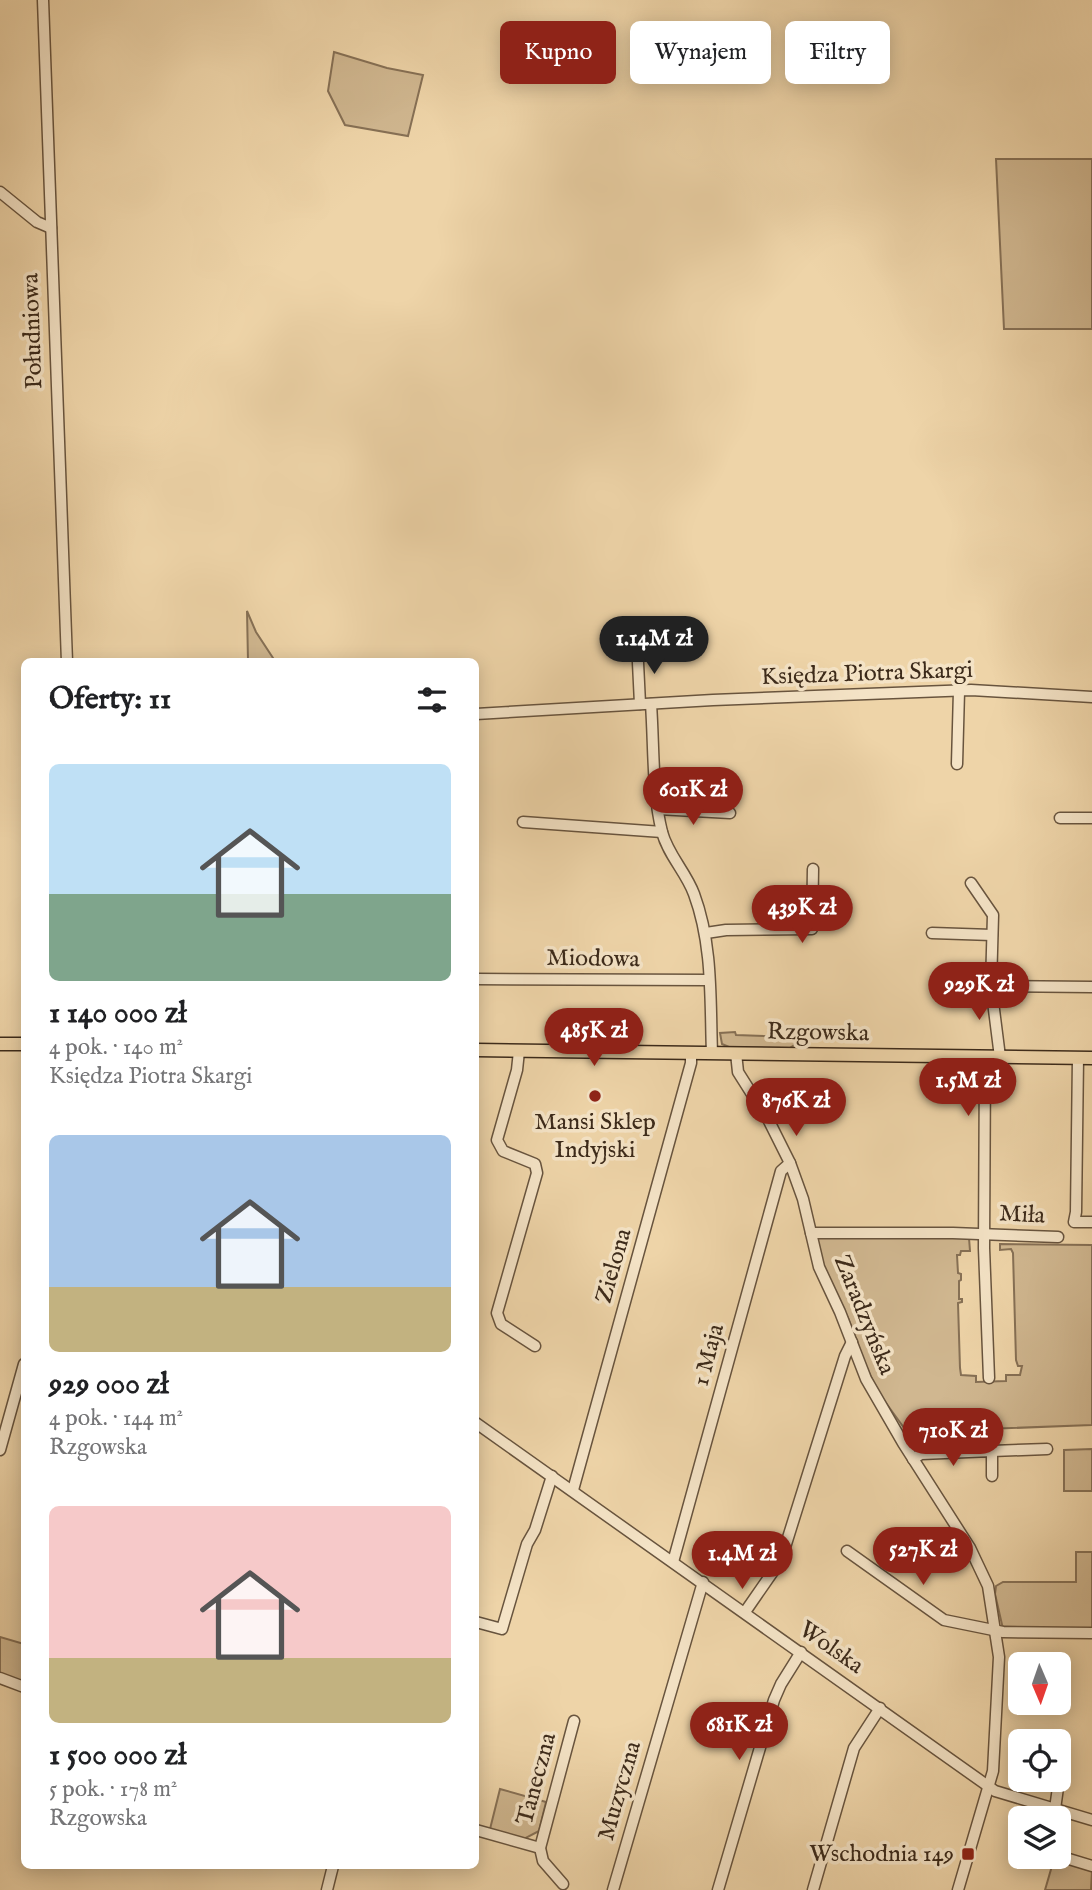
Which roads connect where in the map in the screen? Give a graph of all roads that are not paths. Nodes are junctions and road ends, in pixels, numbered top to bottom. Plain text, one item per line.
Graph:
1 (43, 0) edge
2 (0, 192) edge
3 (51, 228) junction
4 (646, 634) dead end
5 (67, 658) edge
6 (959, 691) junction
7 (1092, 697) edge
8 (646, 704) junction
9 (479, 713) edge
10 (957, 764) dead end
11 (658, 809) junction
12 (730, 813) dead end
13 (1060, 818) dead end
14 (1092, 818) edge
15 (523, 822) dead end
16 (662, 832) junction
17 (813, 869) dead end
18 (971, 883) dead end
19 (706, 933) junction
20 (932, 933) dead end
21 (992, 934) junction
22 (479, 979) edge
23 (709, 980) junction
24 (992, 986) junction
25 (1092, 987) edge
26 (0, 1044) edge
27 (21, 1044) edge
28 (479, 1050) edge
29 (519, 1051) junction
30 (691, 1053) junction
31 (712, 1053) junction
32 (736, 1053) junction
33 (985, 1056) junction
34 (1000, 1057) junction
35 (1077, 1058) junction
36 (1092, 1058) edge
37 (790, 1163) junction
38 (1092, 1222) edge
39 (811, 1233) junction
40 (984, 1234) junction
41 (1058, 1237) dead end
42 (852, 1342) junction
43 (535, 1346) dead end
44 (21, 1375) edge
45 (989, 1378) dead end
46 (479, 1425) edge
47 (1047, 1449) dead end
48 (0, 1450) edge
49 (992, 1451) junction
50 (913, 1459) junction
51 (552, 1476) junction
52 (992, 1476) dead end
53 (573, 1490) junction
54 (847, 1551) dead end
55 (673, 1562) junction
56 (702, 1583) junction
57 (745, 1612) junction
58 (479, 1623) edge
59 (996, 1631) junction
60 (1092, 1633) edge
61 (801, 1652) junction
62 (0, 1678) edge
63 (21, 1686) edge
64 (880, 1708) junction
65 (574, 1721) dead end
66 (989, 1786) junction
67 (1045, 1806) edge
68 (1071, 1814) edge
69 (1092, 1820) edge
70 (479, 1831) edge
71 (540, 1848) junction
72 (1071, 1860) edge
73 (1092, 1866) edge
74 (333, 1869) edge
75 (564, 1884) dead end
76 (327, 1890) edge
77 (613, 1890) edge
78 (718, 1890) edge
79 (813, 1890) edge
80 (958, 1890) edge

1 - 3 street, Południowa
2 - 3 street
3 - 5 street, Południowa
4 - 8 street
6 - 7 street, Księdza Piotra Skargi
6 - 8 street, Księdza Piotra Skargi
6 - 10 street
8 - 9 street, Księdza Piotra Skargi
8 - 11 street
11 - 12 street
11 - 16 street
13 - 14 street
15 - 16 street
16 - 19 street
17 - 19 street
18 - 21 street
19 - 23 street
20 - 21 street
21 - 24 street
22 - 23 street, Miodowa
23 - 31 street
24 - 25 street
24 - 34 street
26 - 27 main road
28 - 29 main road, Rzgowska
29 - 30 main road, Rzgowska
29 - 43 street
30 - 31 main road, Rzgowska
30 - 53 street, Zielona
31 - 32 main road, Rzgowska
32 - 33 main road, Rzgowska
32 - 37 street, Zaradzyńska
33 - 34 main road, Rzgowska
33 - 40 street
34 - 35 main road, Rzgowska
35 - 36 main road, Rzgowska
35 - 38 street, Miła
37 - 39 street, Zaradzyńska
37 - 55 street, 1 Maja
39 - 40 street, Miła
39 - 42 street, Zaradzyńska
40 - 41 street, Miła
40 - 45 street
42 - 50 street, Zaradzyńska
42 - 57 street
44 - 48 street
46 - 51 street, Wolska
47 - 49 street
49 - 50 street
49 - 52 street
50 - 59 street, Zaradzyńska
51 - 53 street, Wolska
51 - 58 street
53 - 55 street, Wolska
54 - 59 street
55 - 56 street, Wolska
56 - 57 street, Wolska
56 - 77 street, Muzyczna
57 - 61 street, Wolska
59 - 60 street
59 - 66 street, Zaradzyńska
61 - 64 street, Wolska
61 - 78 street
62 - 63 street
64 - 66 street, Wolska
64 - 79 street
65 - 71 street, Taneczna
66 - 67 street, Wolska
66 - 80 street, Zaradzyńska
68 - 69 street, Wolska
70 - 71 street
71 - 75 street
72 - 73 street
74 - 76 street

